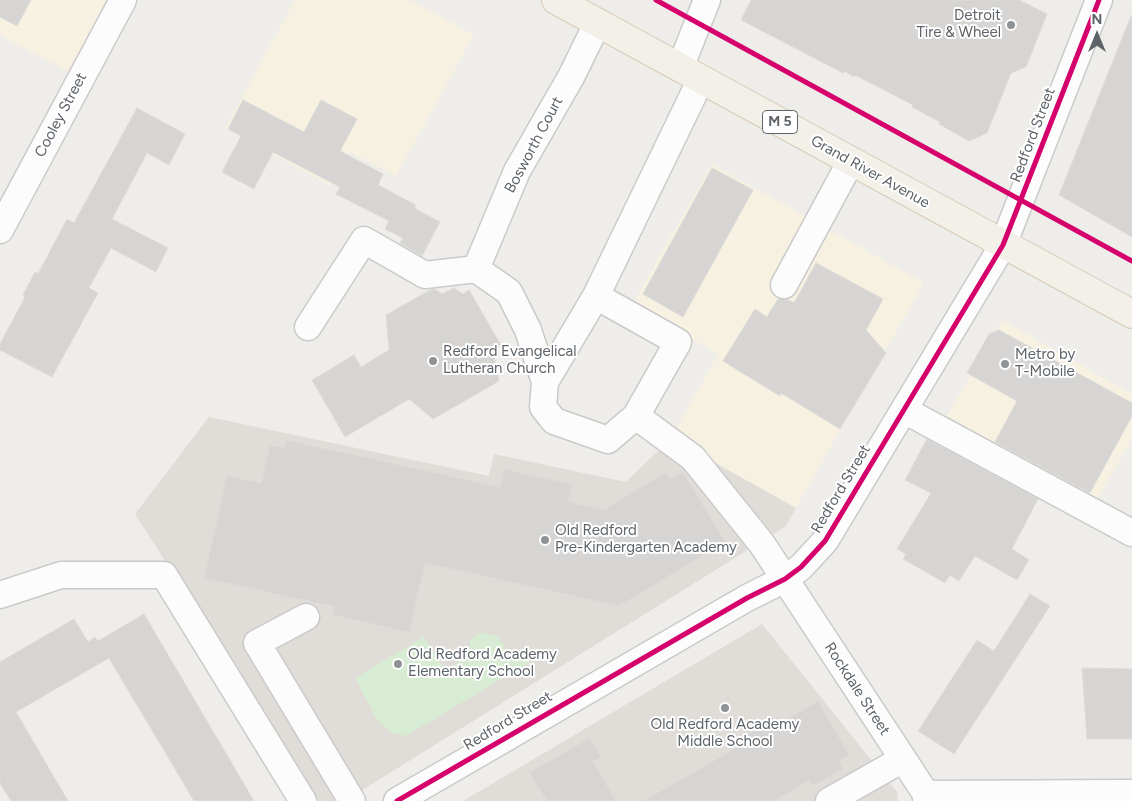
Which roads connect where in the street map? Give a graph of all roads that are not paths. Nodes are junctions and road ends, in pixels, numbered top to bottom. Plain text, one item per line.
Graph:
1 (123, 0) edge
2 (556, 0) edge
3 (707, 0) edge
4 (1100, 0) edge
5 (598, 22) junction
6 (691, 74) junction
7 (851, 161) junction
8 (0, 230) edge
9 (1003, 244) junction
10 (476, 269) junction
11 (784, 285) dead end
12 (596, 296) junction
13 (1132, 314) edge
14 (308, 327) dead end
15 (545, 382) junction
16 (904, 410) junction
17 (636, 416) junction
18 (1132, 533) edge
19 (785, 579) junction
20 (0, 595) edge
21 (306, 618) dead end
22 (903, 759) junction
23 (1132, 793) edge
24 (926, 797) edge
25 (989, 797) edge
26 (303, 801) edge
27 (352, 801) edge
28 (397, 801) edge
29 (828, 801) edge

1 - 8 street, Cooley Street
2 - 5 main road, Grand River Avenue / M 5
3 - 6 street
4 - 9 street, Redford Street
5 - 6 main road, Grand River Avenue / M 5
5 - 10 street, Bosworth Court
6 - 7 main road, Grand River Avenue / M 5
6 - 12 street
7 - 9 main road, Grand River Avenue / M 5
7 - 11 street
9 - 13 main road, Grand River Avenue / M 5
9 - 16 street, Redford Street
10 - 14 street
10 - 15 street
12 - 15 street
12 - 17 street
15 - 17 street
16 - 18 street
16 - 19 street, Redford Street
17 - 19 street, Rockdale Street
19 - 22 street, Rockdale Street
19 - 28 street, Redford Street
20 - 26 street
21 - 27 street
22 - 24 street, Rockdale Street
22 - 29 street
23 - 25 street
24 - 25 street

